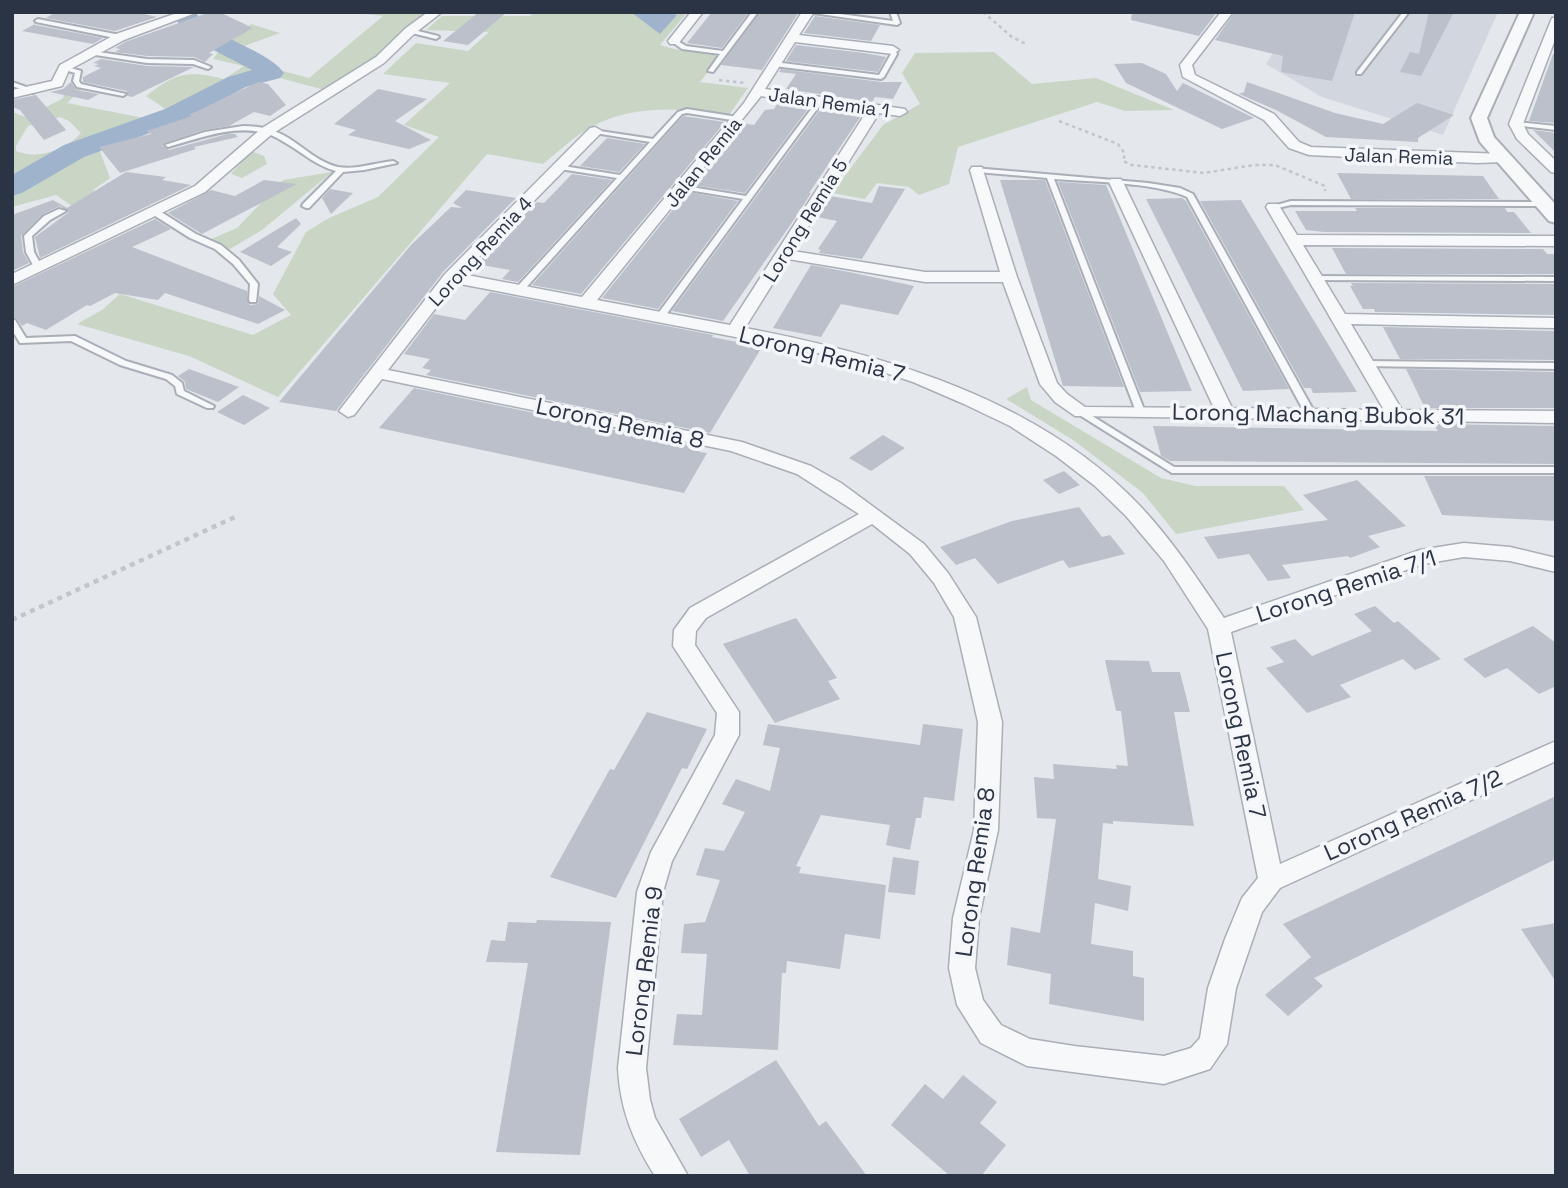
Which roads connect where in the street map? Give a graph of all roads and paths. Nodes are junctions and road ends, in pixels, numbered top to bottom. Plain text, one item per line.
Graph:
1 (192, 12) edge
2 (436, 12) edge
3 (697, 12) edge
4 (755, 12) edge
5 (808, 12) edge
6 (893, 12) edge
7 (983, 12) edge
8 (1227, 12) edge
9 (1406, 12) edge
10 (1527, 12) edge
11 (1546, 12) edge
12 (1556, 15) edge
13 (163, 16) edge
14 (38, 21) dead end
15 (1556, 21) edge
16 (410, 31) junction
17 (120, 37) junction
18 (436, 37) dead end
19 (790, 38) junction
20 (1552, 40) edge
21 (674, 41) joint
22 (1028, 45) dead end
23 (893, 50) joint
24 (91, 53) junction
25 (724, 53) junction
26 (774, 64) junction
27 (208, 67) dead end
28 (64, 68) junction
29 (711, 71) joint
30 (1359, 73) dead end
31 (12, 84) edge
32 (759, 89) junction
33 (33, 91) junction
34 (12, 94) edge
35 (123, 94) dead end
36 (820, 101) junction
37 (876, 108) junction
38 (900, 112) dead end
39 (738, 119) junction
40 (1059, 121) dead end
41 (1516, 124) junction
42 (1556, 128) edge
43 (267, 131) junction
44 (595, 131) joint
45 (655, 141) junction
46 (168, 145) dead end
47 (1504, 158) junction
48 (393, 163) dead end
49 (560, 167) junction
50 (342, 169) junction
51 (1556, 169) edge
52 (977, 170) joint
53 (622, 177) junction
54 (1050, 177) junction
55 (1116, 182) junction
56 (682, 187) junction
57 (1321, 193) dead end
58 (748, 198) junction
59 (306, 206) dead end
60 (1273, 207) joint
61 (1550, 210) edge
62 (62, 211) dead end
63 (155, 212) junction
64 (1293, 240) junction
65 (1556, 241) edge
66 (784, 254) junction
67 (37, 265) junction
68 (451, 278) junction
69 (1009, 278) junction
70 (1315, 278) junction
71 (1556, 279) edge
72 (12, 280) edge
73 (519, 290) junction
74 (253, 300) dead end
75 (586, 303) junction
76 (660, 317) junction
77 (1339, 319) junction
78 (12, 322) edge
79 (1556, 323) edge
80 (734, 332) junction
81 (1366, 364) junction
82 (1556, 366) edge
83 (377, 373) junction
84 (210, 406) dead end
85 (348, 411) dead end
86 (1081, 412) junction
87 (1140, 412) junction
88 (1226, 414) junction
89 (1311, 415) junction
90 (1397, 416) junction
91 (1556, 416) edge
92 (1556, 470) edge
93 (873, 516) junction
94 (235, 517) dead end
95 (1556, 565) edge
96 (12, 620) edge
97 (1219, 628) junction
98 (1556, 750) edge
99 (1271, 880) junction
100 (673, 1176) edge

1 - 13 street
2 - 16 street
3 - 21 street
4 - 25 lane
5 - 6 lane
5 - 19 street, Jalan Remia
7 - 22 path
8 - 47 street, Jalan Remia
9 - 30 lane
10 - 47 street
11 - 12 street
13 - 17 street
14 - 17 lane
15 - 20 street
16 - 18 lane
16 - 43 street
17 - 24 street
19 - 23 street
19 - 26 street, Jalan Remia
20 - 41 street
21 - 25 lane
23 - 26 lane
24 - 27 lane
24 - 28 street
25 - 29 lane
26 - 32 street, Jalan Remia
28 - 33 street
28 - 35 lane
29 - 32 path
31 - 33 lane
32 - 36 street, Jalan Remia 1
32 - 39 street, Jalan Remia
33 - 34 street
36 - 37 street, Jalan Remia 1
36 - 58 lane
37 - 38 street, Jalan Remia 1
37 - 66 street, Lorong Remia 5
39 - 45 lane
39 - 56 street, Jalan Remia
40 - 57 path
41 - 42 lane
41 - 51 street
43 - 46 lane
43 - 50 lane
43 - 63 street
44 - 45 lane
44 - 49 street, Lorong Remia 4
45 - 53 lane
47 - 61 street
48 - 50 lane
49 - 53 lane
49 - 68 street, Lorong Remia 4
50 - 59 lane
52 - 54 lane
52 - 69 street
53 - 73 lane
54 - 55 lane
54 - 87 lane
55 - 88 street
55 - 89 lane
56 - 58 lane
56 - 75 street, Jalan Remia
58 - 76 lane
60 - 61 lane
60 - 64 street
62 - 67 lane
63 - 67 street
63 - 74 lane
64 - 65 street
64 - 70 street
66 - 69 street
66 - 80 street, Lorong Remia 5
67 - 72 street
68 - 73 street, Lorong Remia 7
68 - 83 street, Lorong Remia 4
69 - 86 street
70 - 71 lane
70 - 77 street
73 - 75 street, Lorong Remia 7
75 - 76 street, Lorong Remia 7
76 - 80 street, Lorong Remia 7
77 - 79 street
77 - 81 street
78 - 84 lane
80 - 97 street, Lorong Remia 7
81 - 82 lane
81 - 90 street
83 - 85 street, Lorong Remia 4
83 - 93 street, Lorong Remia 8
86 - 87 street, Lorong Machang Bubok 31
86 - 92 lane
87 - 88 street, Lorong Machang Bubok 31
88 - 89 street, Lorong Machang Bubok 31
89 - 90 street, Lorong Machang Bubok 31
90 - 91 street, Lorong Machang Bubok 31
93 - 99 street, Lorong Remia 8
93 - 100 street, Lorong Remia 9
94 - 96 path
95 - 97 street, Lorong Remia 7/1
97 - 99 street, Lorong Remia 7
98 - 99 street, Lorong Remia 7/2

